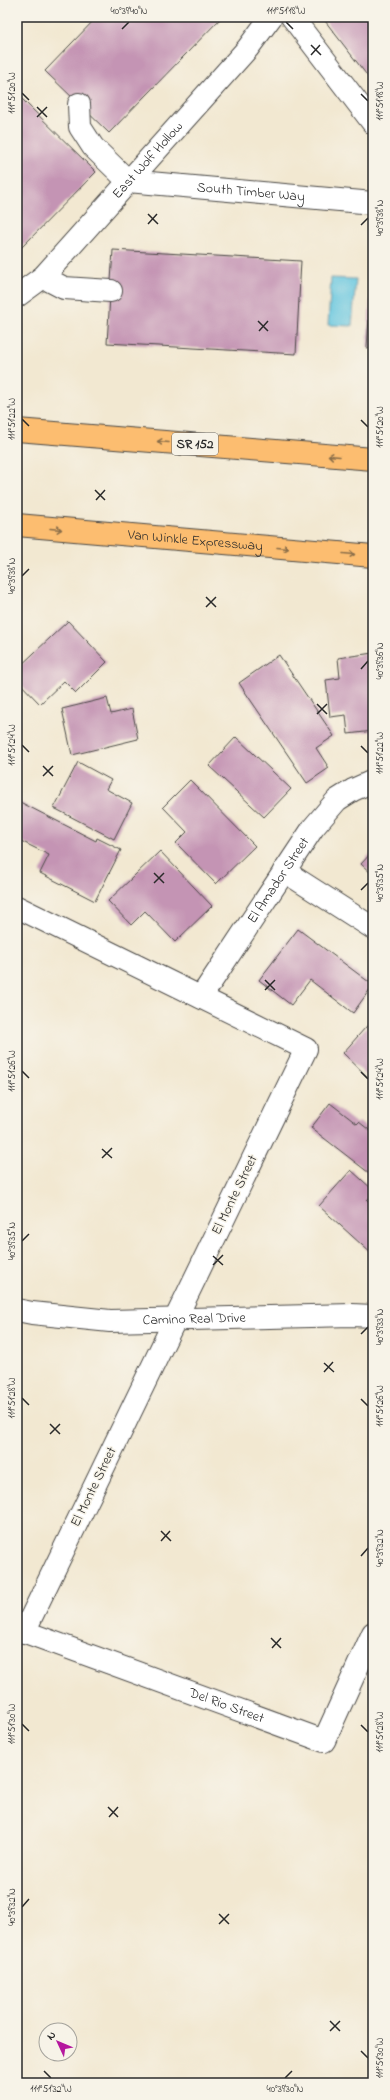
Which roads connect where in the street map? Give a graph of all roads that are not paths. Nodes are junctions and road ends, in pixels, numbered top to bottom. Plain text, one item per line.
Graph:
1 (271, 17) edge
2 (292, 17) edge
3 (78, 104) dead end
4 (373, 123) edge
5 (128, 181) junction
6 (373, 203) edge
7 (43, 277) junction
8 (111, 291) dead end
9 (17, 296) edge
10 (17, 430) edge
11 (373, 459) edge
12 (17, 525) edge
13 (373, 556) edge
14 (373, 781) edge
15 (284, 871) junction
16 (17, 907) edge
17 (373, 928) edge
18 (201, 997) junction
19 (17, 1310) edge
20 (373, 1316) edge
21 (176, 1319) junction
22 (21, 1631) edge
23 (373, 1633) edge

1 - 5 street, East Wolf Hollow
2 - 4 street
3 - 5 street
5 - 6 street, South Timber Way
5 - 7 street, East Wolf Hollow
7 - 8 street
7 - 9 street, East Wolf Hollow
11 -> 10 main road, SR 152
12 -> 13 main road, Van Winkle Expressway
14 - 15 street, El Amador Street
15 - 17 street
15 - 18 street, El Amador Street
16 - 18 street, El Monte Street
18 - 21 street, El Monte Street
19 - 21 street, Camino Real Drive
20 - 21 street, Camino Real Drive
21 - 22 street, El Monte Street
22 - 23 street, Del Rio Street

